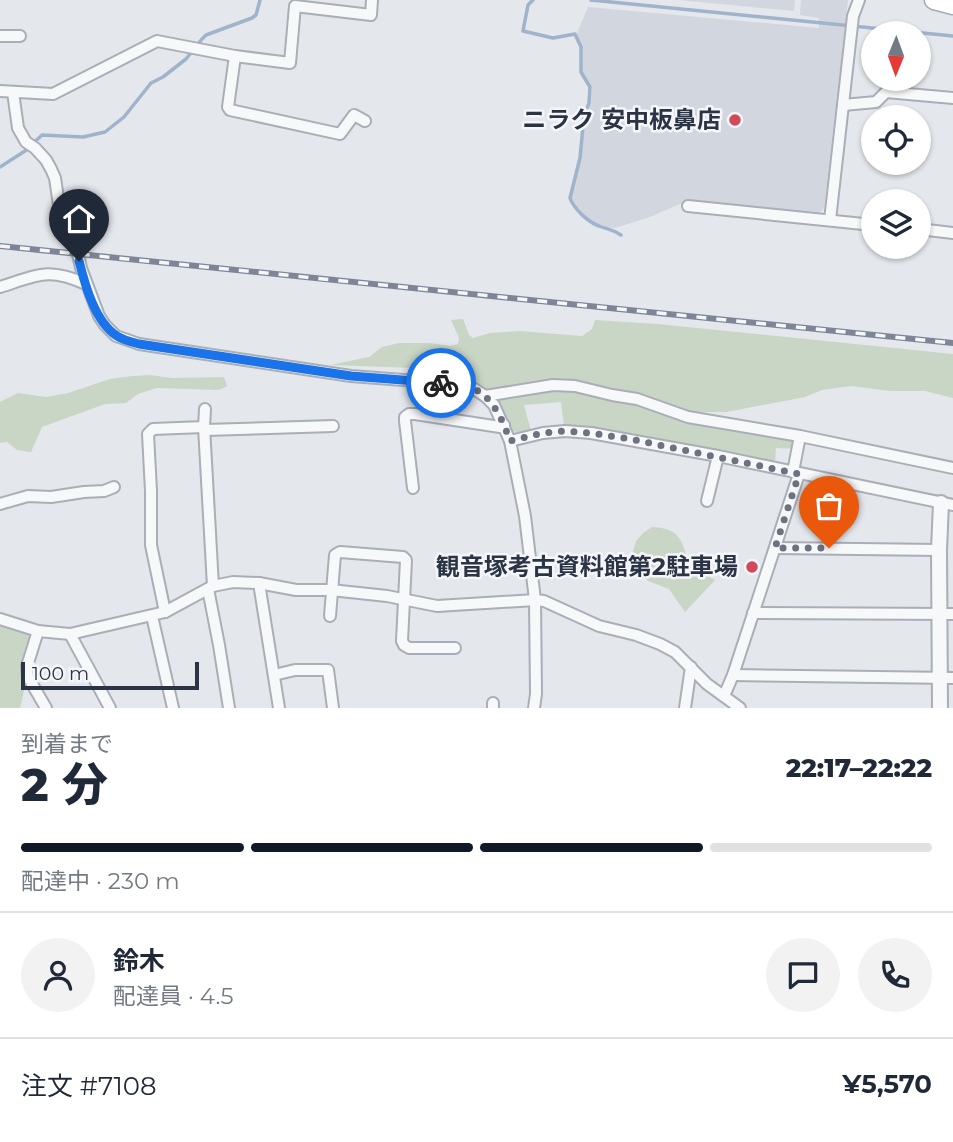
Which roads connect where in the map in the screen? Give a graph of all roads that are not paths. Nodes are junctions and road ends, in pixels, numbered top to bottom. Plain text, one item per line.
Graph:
1 (372, 0) edge
2 (859, 0) edge
3 (934, 0) edge
4 (953, 5) edge
5 (0, 36) edge
6 (20, 36) dead end
7 (234, 56) junction
8 (0, 91) edge
9 (13, 92) junction
10 (953, 98) edge
11 (843, 105) junction
12 (365, 121) dead end
13 (688, 206) dead end
14 (830, 220) junction
15 (861, 224) edge
16 (931, 230) edge
17 (953, 233) edge
18 (86, 285) junction
19 (0, 287) edge
20 (485, 396) junction
21 (205, 409) dead end
22 (504, 425) junction
23 (333, 426) dead end
24 (205, 428) junction
25 (800, 436) junction
26 (510, 441) junction
27 (718, 456) junction
28 (953, 468) edge
29 (796, 473) junction
30 (114, 487) dead end
31 (413, 488) dead end
32 (707, 501) dead end
33 (0, 504) edge
34 (947, 504) edge
35 (775, 548) junction
36 (939, 550) junction
37 (259, 583) junction
38 (211, 588) junction
39 (331, 590) junction
40 (535, 600) junction
41 (403, 601) junction
42 (165, 612) junction
43 (753, 613) junction
44 (946, 614) edge
45 (330, 616) dead end
46 (152, 617) junction
47 (0, 619) edge
48 (38, 631) junction
49 (70, 634) junction
50 (455, 648) dead end
51 (691, 667) junction
52 (274, 675) junction
53 (733, 675) junction
54 (946, 678) edge
55 (724, 696) junction
56 (46, 708) edge
57 (110, 708) edge
58 (173, 708) edge
59 (229, 708) edge
60 (279, 708) edge
61 (333, 708) edge
62 (534, 708) edge
63 (685, 708) edge
64 (740, 708) edge
65 (940, 708) edge

1 - 7 street
2 - 11 street
3 - 4 main road
5 - 6 street
7 - 9 street
7 - 12 street
8 - 9 street
9 - 18 street
10 - 11 street
11 - 14 street
13 - 14 street
14 - 15 street
16 - 17 street
18 - 19 street
18 - 20 street
20 - 22 street
20 - 25 street
21 - 24 street
22 - 26 street
22 - 31 street
23 - 24 street
24 - 38 street
24 - 42 street
25 - 28 street
25 - 29 street
26 - 27 street
26 - 40 street
27 - 29 street
27 - 32 street
29 - 34 street
29 - 35 street
30 - 33 street
34 - 36 street
35 - 36 street
35 - 43 street
36 - 44 street
37 - 38 street
37 - 39 street
37 - 52 street
38 - 42 street
38 - 59 street
39 - 41 street
39 - 41 street
39 - 45 street
40 - 41 street
40 - 51 street
40 - 62 street
41 - 50 street
42 - 46 street
43 - 44 street
43 - 53 street
44 - 54 street
46 - 49 street
46 - 58 street
47 - 48 street
48 - 49 street
48 - 56 street
49 - 57 street
51 - 55 street
51 - 63 street
52 - 60 street
52 - 61 street
53 - 54 street
53 - 55 street
54 - 65 street
55 - 64 street

